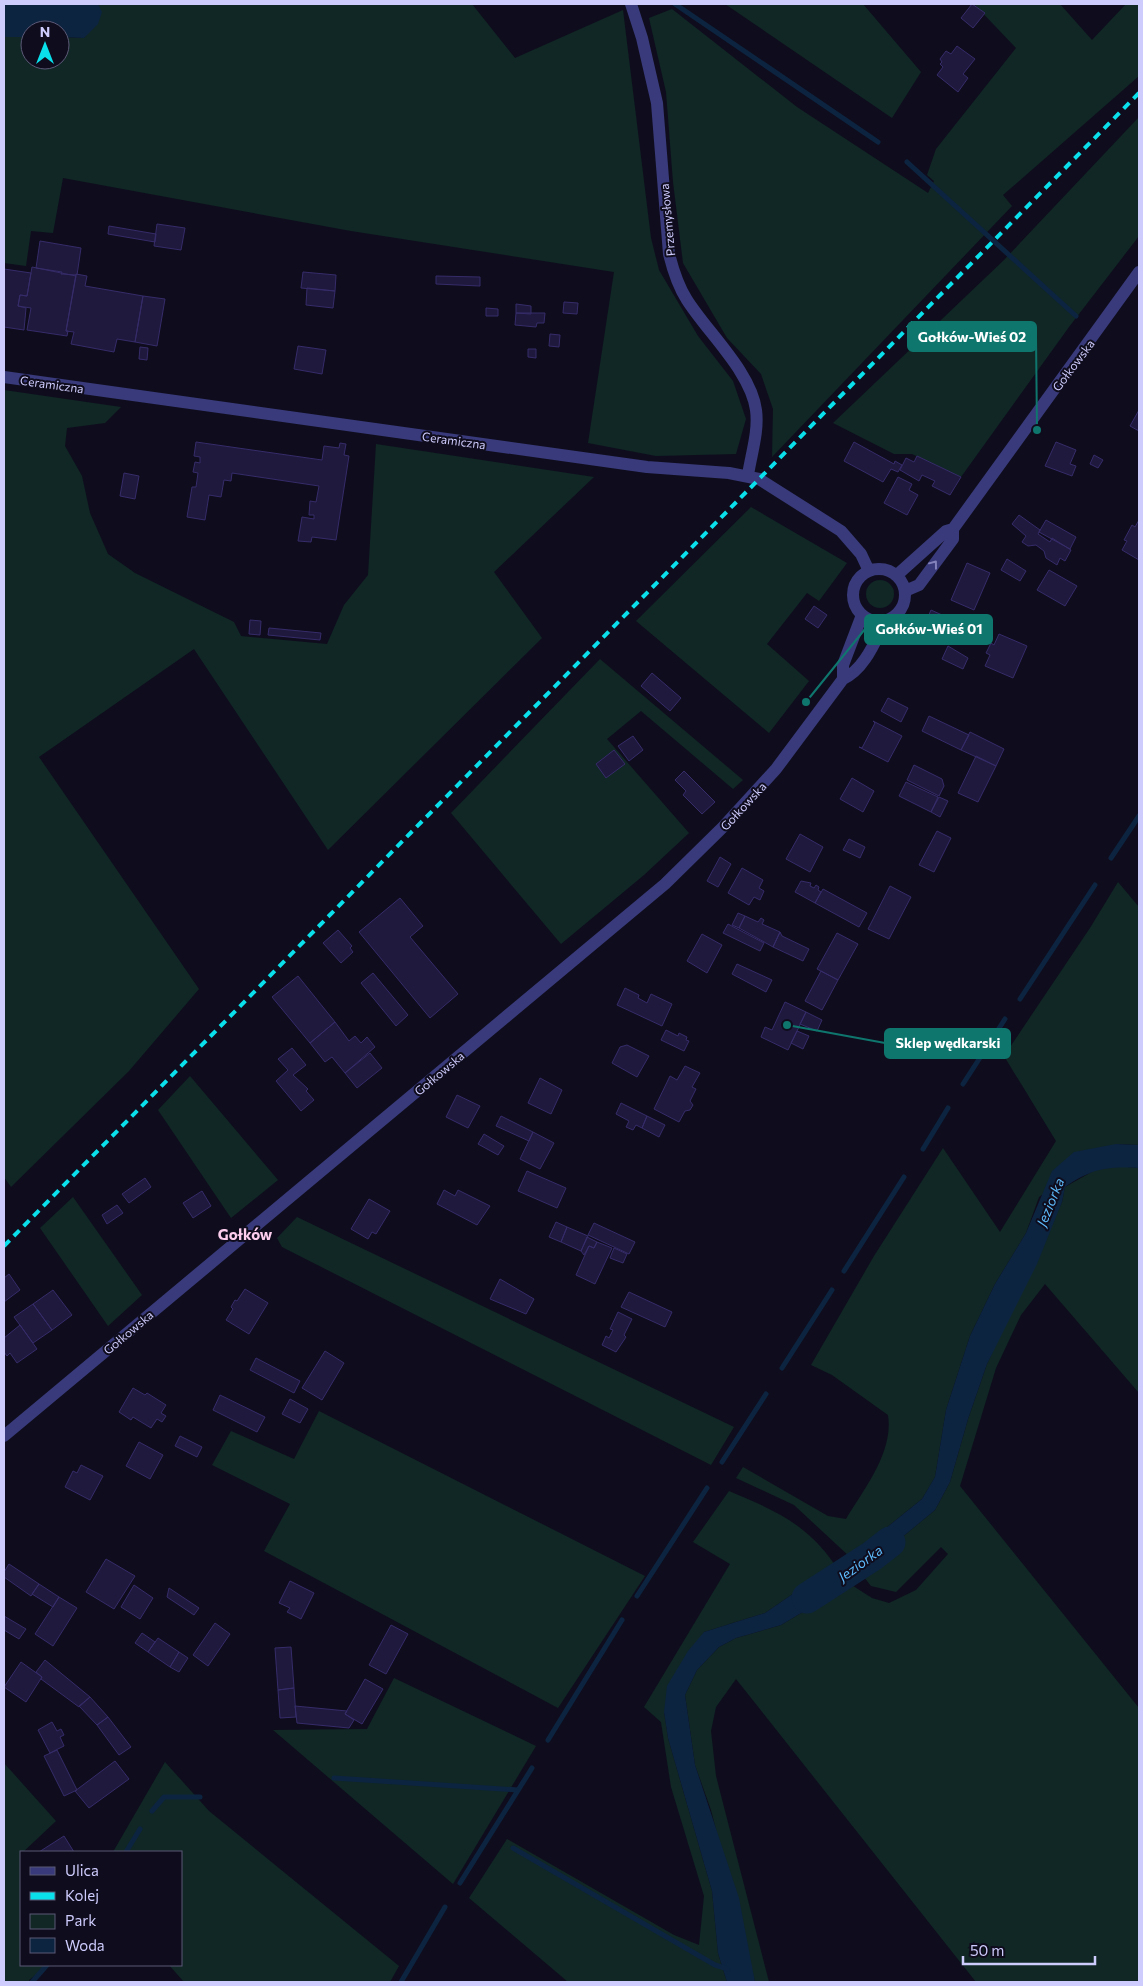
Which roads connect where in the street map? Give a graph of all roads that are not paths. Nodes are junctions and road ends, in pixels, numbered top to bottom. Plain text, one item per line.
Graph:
1 (631, 4) edge
2 (1139, 272) edge
3 (4, 377) edge
4 (748, 475) junction
5 (953, 529) junction
6 (868, 571) junction
7 (897, 575) junction
8 (905, 591) junction
9 (862, 615) junction
10 (886, 620) junction
11 (842, 679) junction
12 (4, 1436) edge

1 - 4 street, Przemysłowa
2 - 5 street, Gołkowska
3 - 4 street, Ceramiczna
4 - 6 street, Ceramiczna
5 - 7 street, Gołkowska
8 -> 5 street, Gołkowska
6 - 7 street
6 - 9 street
7 - 8 street
8 - 10 street
9 - 10 street
9 - 11 street, Gołkowska
10 - 11 street, Gołkowska
11 - 12 street, Gołkowska

